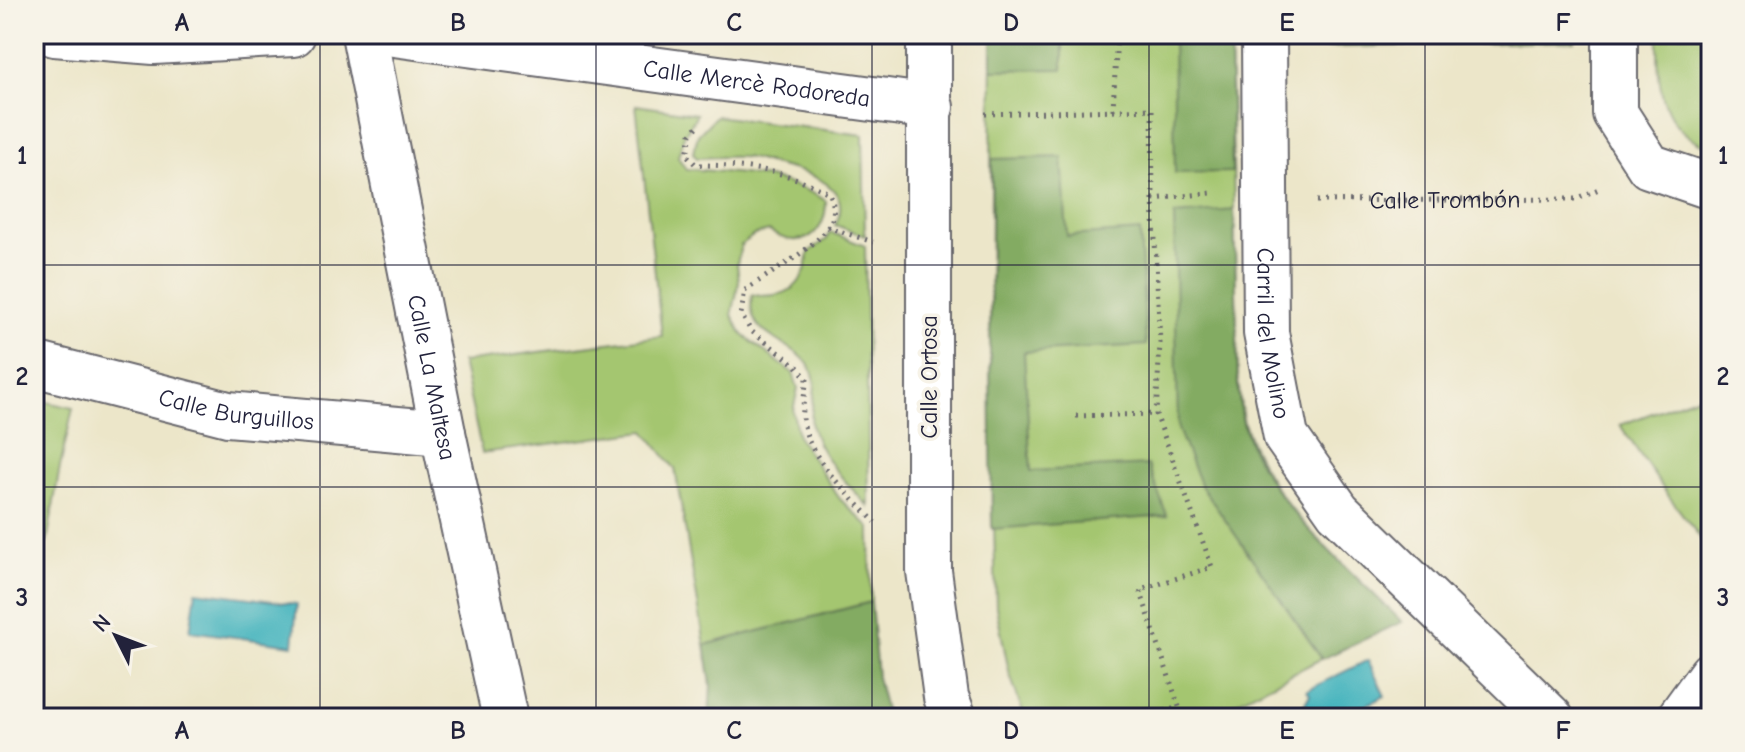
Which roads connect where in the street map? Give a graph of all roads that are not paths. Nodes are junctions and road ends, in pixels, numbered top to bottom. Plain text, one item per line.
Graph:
1 (54, 34) edge
2 (293, 34) edge
3 (364, 34) edge
4 (394, 34) edge
5 (929, 34) edge
6 (1264, 34) edge
7 (1615, 34) edge
8 (931, 107) junction
9 (1711, 187) edge
10 (34, 364) edge
11 (443, 433) junction
12 (1711, 674) edge
13 (505, 718) edge
14 (954, 718) edge
15 (1551, 718) edge
16 (1679, 718) edge

1 - 2 street
3 - 11 street, Calle La Maltesa
4 - 8 street, Calle Mercè Rodoreda
5 - 8 street, Calle Ortosa
6 - 15 street, Carril del Molino
7 - 9 street
8 - 14 street, Calle Ortosa
10 - 11 street, Calle Burguillos
11 - 13 street, Calle La Maltesa
12 - 16 street

